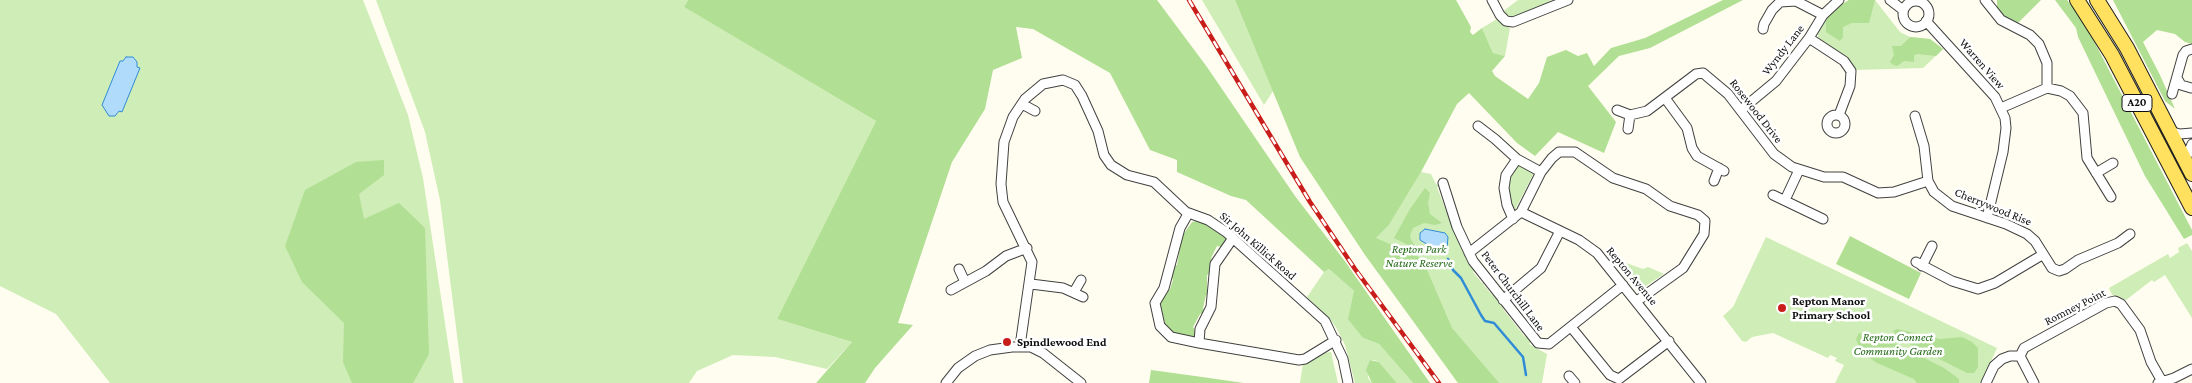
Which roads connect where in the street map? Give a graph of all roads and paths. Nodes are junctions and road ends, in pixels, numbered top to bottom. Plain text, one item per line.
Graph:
1 (1492, 0) edge
2 (1568, 0) edge
3 (1796, 0) edge
4 (1839, 0) edge
5 (1890, 0) edge
6 (1985, 0) edge
7 (2078, 0) edge
8 (2097, 0) edge
9 (1920, 1) edge
10 (1903, 10) junction
11 (1823, 15) junction
12 (1926, 21) junction
13 (1764, 29) dead end
14 (1809, 38) junction
15 (2192, 49) edge
16 (2177, 78) junction
17 (2047, 88) junction
18 (2191, 88) edge
19 (2172, 94) dead end
20 (1665, 98) junction
21 (1023, 102) junction
22 (2001, 108) junction
23 (1617, 110) dead end
24 (1741, 110) junction
25 (1035, 111) dead end
26 (1630, 115) junction
27 (1839, 115) dead end
28 (1915, 116) dead end
29 (1478, 126) dead end
30 (1628, 128) dead end
31 (2169, 131) junction
32 (2192, 133) edge
33 (2192, 144) edge
34 (1517, 159) junction
35 (2113, 163) dead end
36 (2189, 167) edge
37 (1799, 170) junction
38 (1541, 172) junction
39 (2096, 173) junction
40 (1714, 181) dead end
41 (1928, 181) junction
42 (1443, 183) dead end
43 (1772, 195) dead end
44 (2111, 197) dead end
45 (1785, 200) junction
46 (2192, 208) edge
47 (1521, 212) junction
48 (1188, 214) junction
49 (1987, 218) junction
50 (1513, 219) junction
51 (1823, 219) dead end
52 (1560, 231) junction
53 (2130, 234) dead end
54 (1233, 238) junction
55 (1932, 246) dead end
56 (1027, 248) junction
57 (1469, 253) junction
58 (2042, 255) junction
59 (959, 269) dead end
60 (1081, 280) dead end
61 (965, 282) junction
62 (1031, 284) junction
63 (1623, 285) junction
64 (951, 290) dead end
65 (1074, 292) junction
66 (1083, 297) dead end
67 (1503, 300) junction
68 (1637, 301) junction
69 (1571, 327) junction
70 (1336, 340) junction
71 (1669, 341) junction
72 (1199, 343) junction
73 (1023, 347) junction
74 (2020, 356) junction
75 (2192, 369) edge
76 (1617, 381) edge
77 (2161, 382) edge
78 (946, 383) edge
79 (1081, 383) edge
80 (1348, 383) edge
81 (1701, 383) edge
82 (1986, 383) edge
83 (2034, 383) edge

1 - 2 street
3 - 11 street
3 - 13 street
4 - 11 street, Wyndy Lane
5 - 10 street
6 - 17 street
7 - 46 main road, A20
8 - 31 main road, A20
9 - 10 street
9 - 12 street
10 - 12 street
11 - 14 street, Wyndy Lane
12 - 22 street, Warren View
14 - 24 street, Wyndy Lane
14 - 27 street
15 - 16 street
16 - 18 street
16 - 19 street
17 - 22 street
17 - 39 street
20 - 24 street, Rosewood Drive
20 - 26 street, Rosewood Drive
20 - 40 street
21 - 25 street
21 - 48 street, Sir John Killick Road
21 - 56 street
22 - 49 street, Warren View
23 - 26 street
24 - 37 street, Rosewood Drive
26 - 30 street
28 - 41 street, Cherrywood Rise
29 - 34 street
31 - 32 street
31 - 36 main road, A20
33 - 36 street
34 - 38 street
34 - 50 street
35 - 39 street
37 - 41 street, Rosewood Drive
37 - 45 street
38 - 47 street
38 - 68 street
39 - 44 street
41 - 49 street, Cherrywood Rise
42 - 57 street, Peter Churchill Lane
43 - 45 street
45 - 51 street
47 - 50 street
47 - 52 street, Repton Avenue
48 - 54 street, Sir John Killick Road
48 - 72 street
49 - 58 street, Cherrywood Rise
50 - 57 street
52 - 63 street, Repton Avenue
52 - 67 street
53 - 58 street, Cherrywood Rise
54 - 70 street, Sir John Killick Road
54 - 72 street
55 - 58 street
56 - 61 street
56 - 62 street
57 - 67 street, Peter Churchill Lane
59 - 61 street
60 - 65 street
61 - 64 street
62 - 65 street
62 - 73 street
63 - 68 street, Repton Avenue
63 - 69 street, Peter Churchill Lane
65 - 66 street
67 - 69 street, Peter Churchill Lane
68 - 71 street, Repton Avenue
69 - 76 street
70 - 72 street
70 - 80 street, Sir John Killick Road
71 - 76 street
71 - 81 street, Repton Avenue
73 - 78 street
73 - 79 street
74 - 77 street, Romney Point
74 - 82 street
74 - 83 street
75 - 77 street

